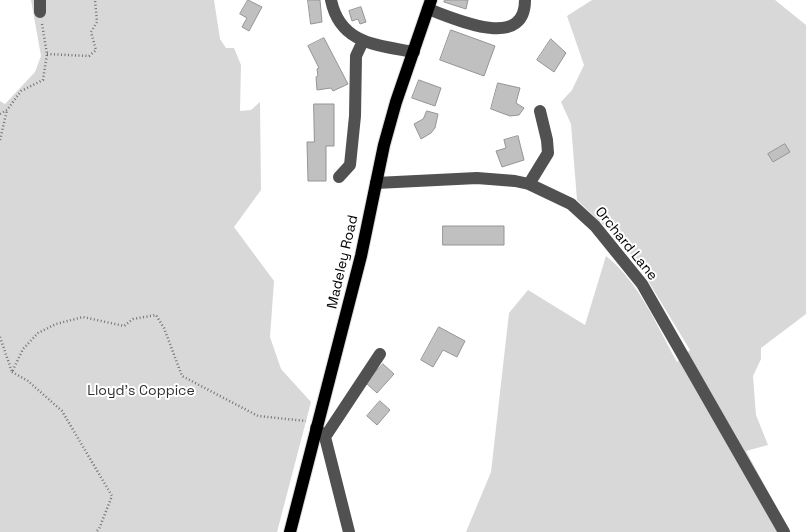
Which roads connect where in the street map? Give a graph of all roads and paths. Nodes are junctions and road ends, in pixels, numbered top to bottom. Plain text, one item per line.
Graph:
1 (95, 0) edge
2 (331, 0) edge
3 (525, 0) edge
4 (429, 5) edge
5 (40, 6) edge
6 (362, 41) junction
7 (414, 52) junction
8 (47, 54) junction
9 (7, 110) junction
10 (540, 111) dead end
11 (0, 114) edge
12 (0, 140) edge
13 (339, 177) dead end
14 (376, 183) junction
15 (529, 184) junction
16 (0, 337) edge
17 (380, 354) dead end
18 (12, 372) junction
19 (316, 425) junction
20 (325, 437) junction
21 (96, 532) edge
22 (290, 532) edge
23 (348, 532) edge
24 (784, 532) edge

1 - 8 path
2 - 6 street
3 - 4 street
4 - 7 main road, Madeley Road
5 - 8 path
6 - 7 street
6 - 13 street
7 - 14 main road, Madeley Road
8 - 9 path
9 - 11 path
9 - 12 path
10 - 15 street
14 - 15 street, Orchard Lane
14 - 19 main road, Madeley Road
15 - 24 street, Orchard Lane
16 - 18 path
17 - 20 street
18 - 19 path
18 - 21 path
19 - 20 street
19 - 22 main road, Madeley Road
20 - 23 street

